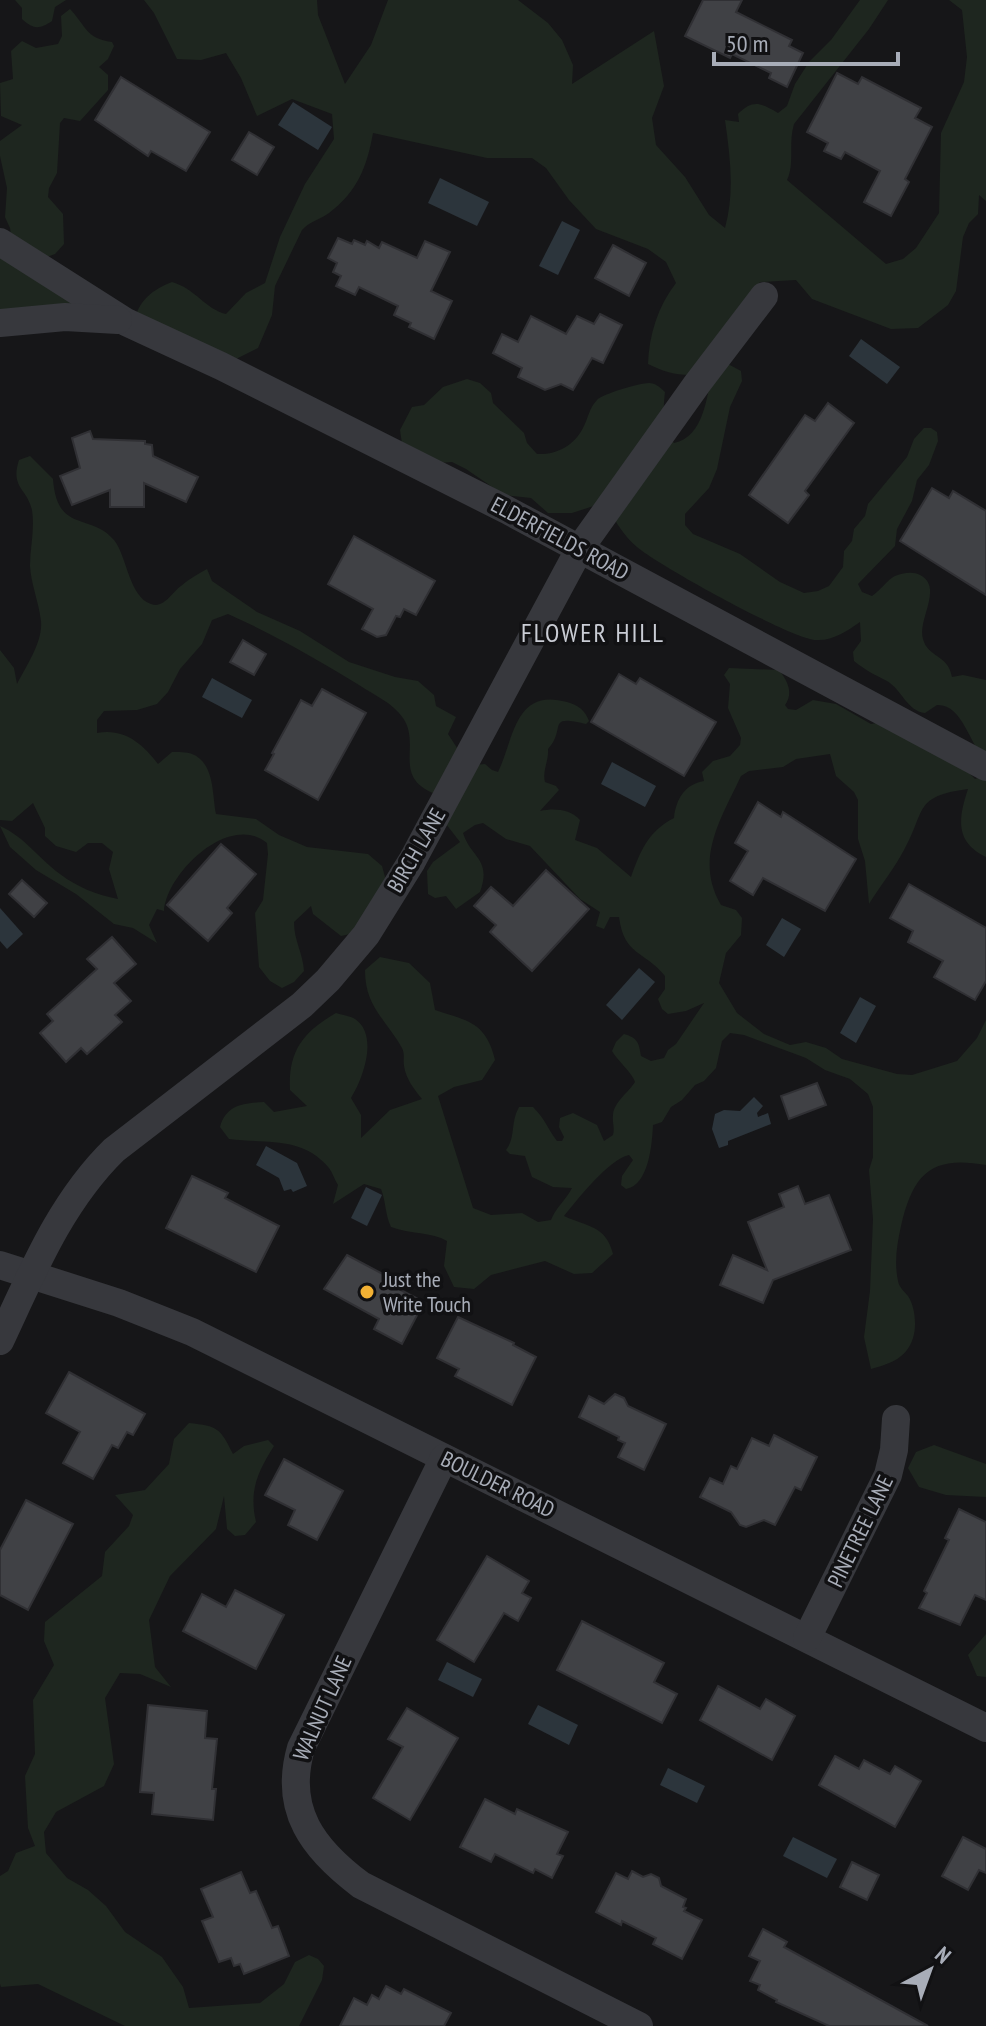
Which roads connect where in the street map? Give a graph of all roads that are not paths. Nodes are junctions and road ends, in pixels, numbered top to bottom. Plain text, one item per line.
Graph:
1 (0, 242) edge
2 (764, 296) dead end
3 (126, 322) junction
4 (0, 323) edge
5 (580, 548) junction
6 (986, 767) edge
7 (0, 1265) edge
8 (31, 1275) junction
9 (0, 1341) edge
10 (896, 1419) dead end
11 (444, 1458) junction
12 (807, 1638) junction
13 (986, 1728) edge
14 (639, 2026) edge

1 - 3 street, ELDERFIELDS ROAD
2 - 5 street, BIRCH LANE
3 - 4 street, ELDERFIELDS ROAD
3 - 5 street, ELDERFIELDS ROAD
5 - 6 street, ELDERFIELDS ROAD
5 - 8 street, BIRCH LANE
7 - 8 street, BOULDER ROAD
8 - 9 street, BIRCH LANE
8 - 11 street, BOULDER ROAD
10 - 12 street, PINETREE LANE
11 - 12 street, BOULDER ROAD
11 - 14 street, WALNUT LANE
12 - 13 street, BOULDER ROAD

